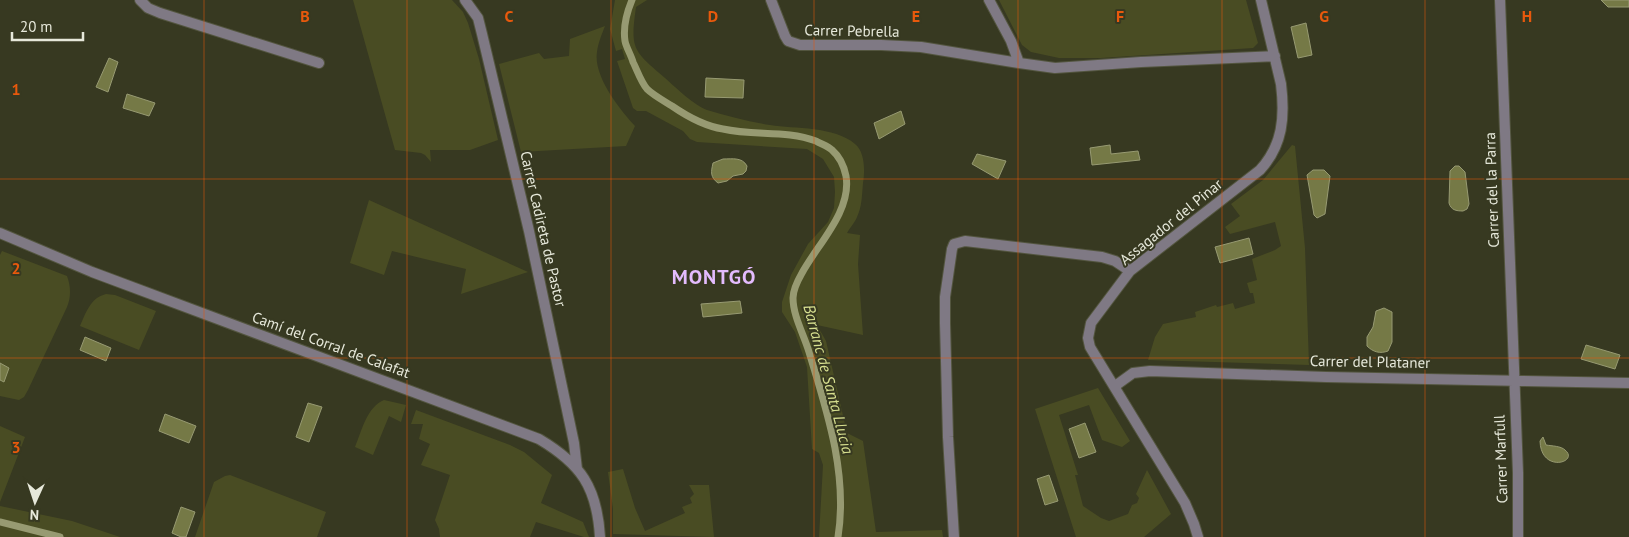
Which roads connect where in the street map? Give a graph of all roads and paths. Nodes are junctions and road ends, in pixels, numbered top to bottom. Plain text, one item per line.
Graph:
1 (140, 0) edge
2 (465, 0) edge
3 (772, 0) edge
4 (989, 0) edge
5 (1261, 0) edge
6 (1500, 0) edge
7 (1275, 56) junction
8 (319, 62) dead end
9 (1019, 63) junction
10 (0, 233) edge
11 (1130, 271) junction
12 (1514, 380) junction
13 (1629, 383) edge
14 (1115, 386) junction
15 (577, 469) junction
16 (600, 537) edge
17 (954, 537) edge
18 (1198, 537) edge
19 (1518, 537) edge

1 - 8 street
2 - 15 street, Carrer Cadireta de Pastor
3 - 9 street, Carrer Pebrella
4 - 9 street
5 - 7 street, Assagador del Pinar
6 - 12 street, Carrer del la Parra
7 - 9 street, Carrer Pebrella
7 - 11 street, Assagador del Pinar
10 - 15 street, Camí del Corral de Calafat
11 - 14 street, Assagador del Pinar
11 - 17 street
12 - 13 street, Carrer del Plataner
12 - 14 street, Carrer del Plataner
12 - 19 street, Carrer Marfull
14 - 18 street, Assagador del Pinar
15 - 16 street, Camí del Corral de Calafat

